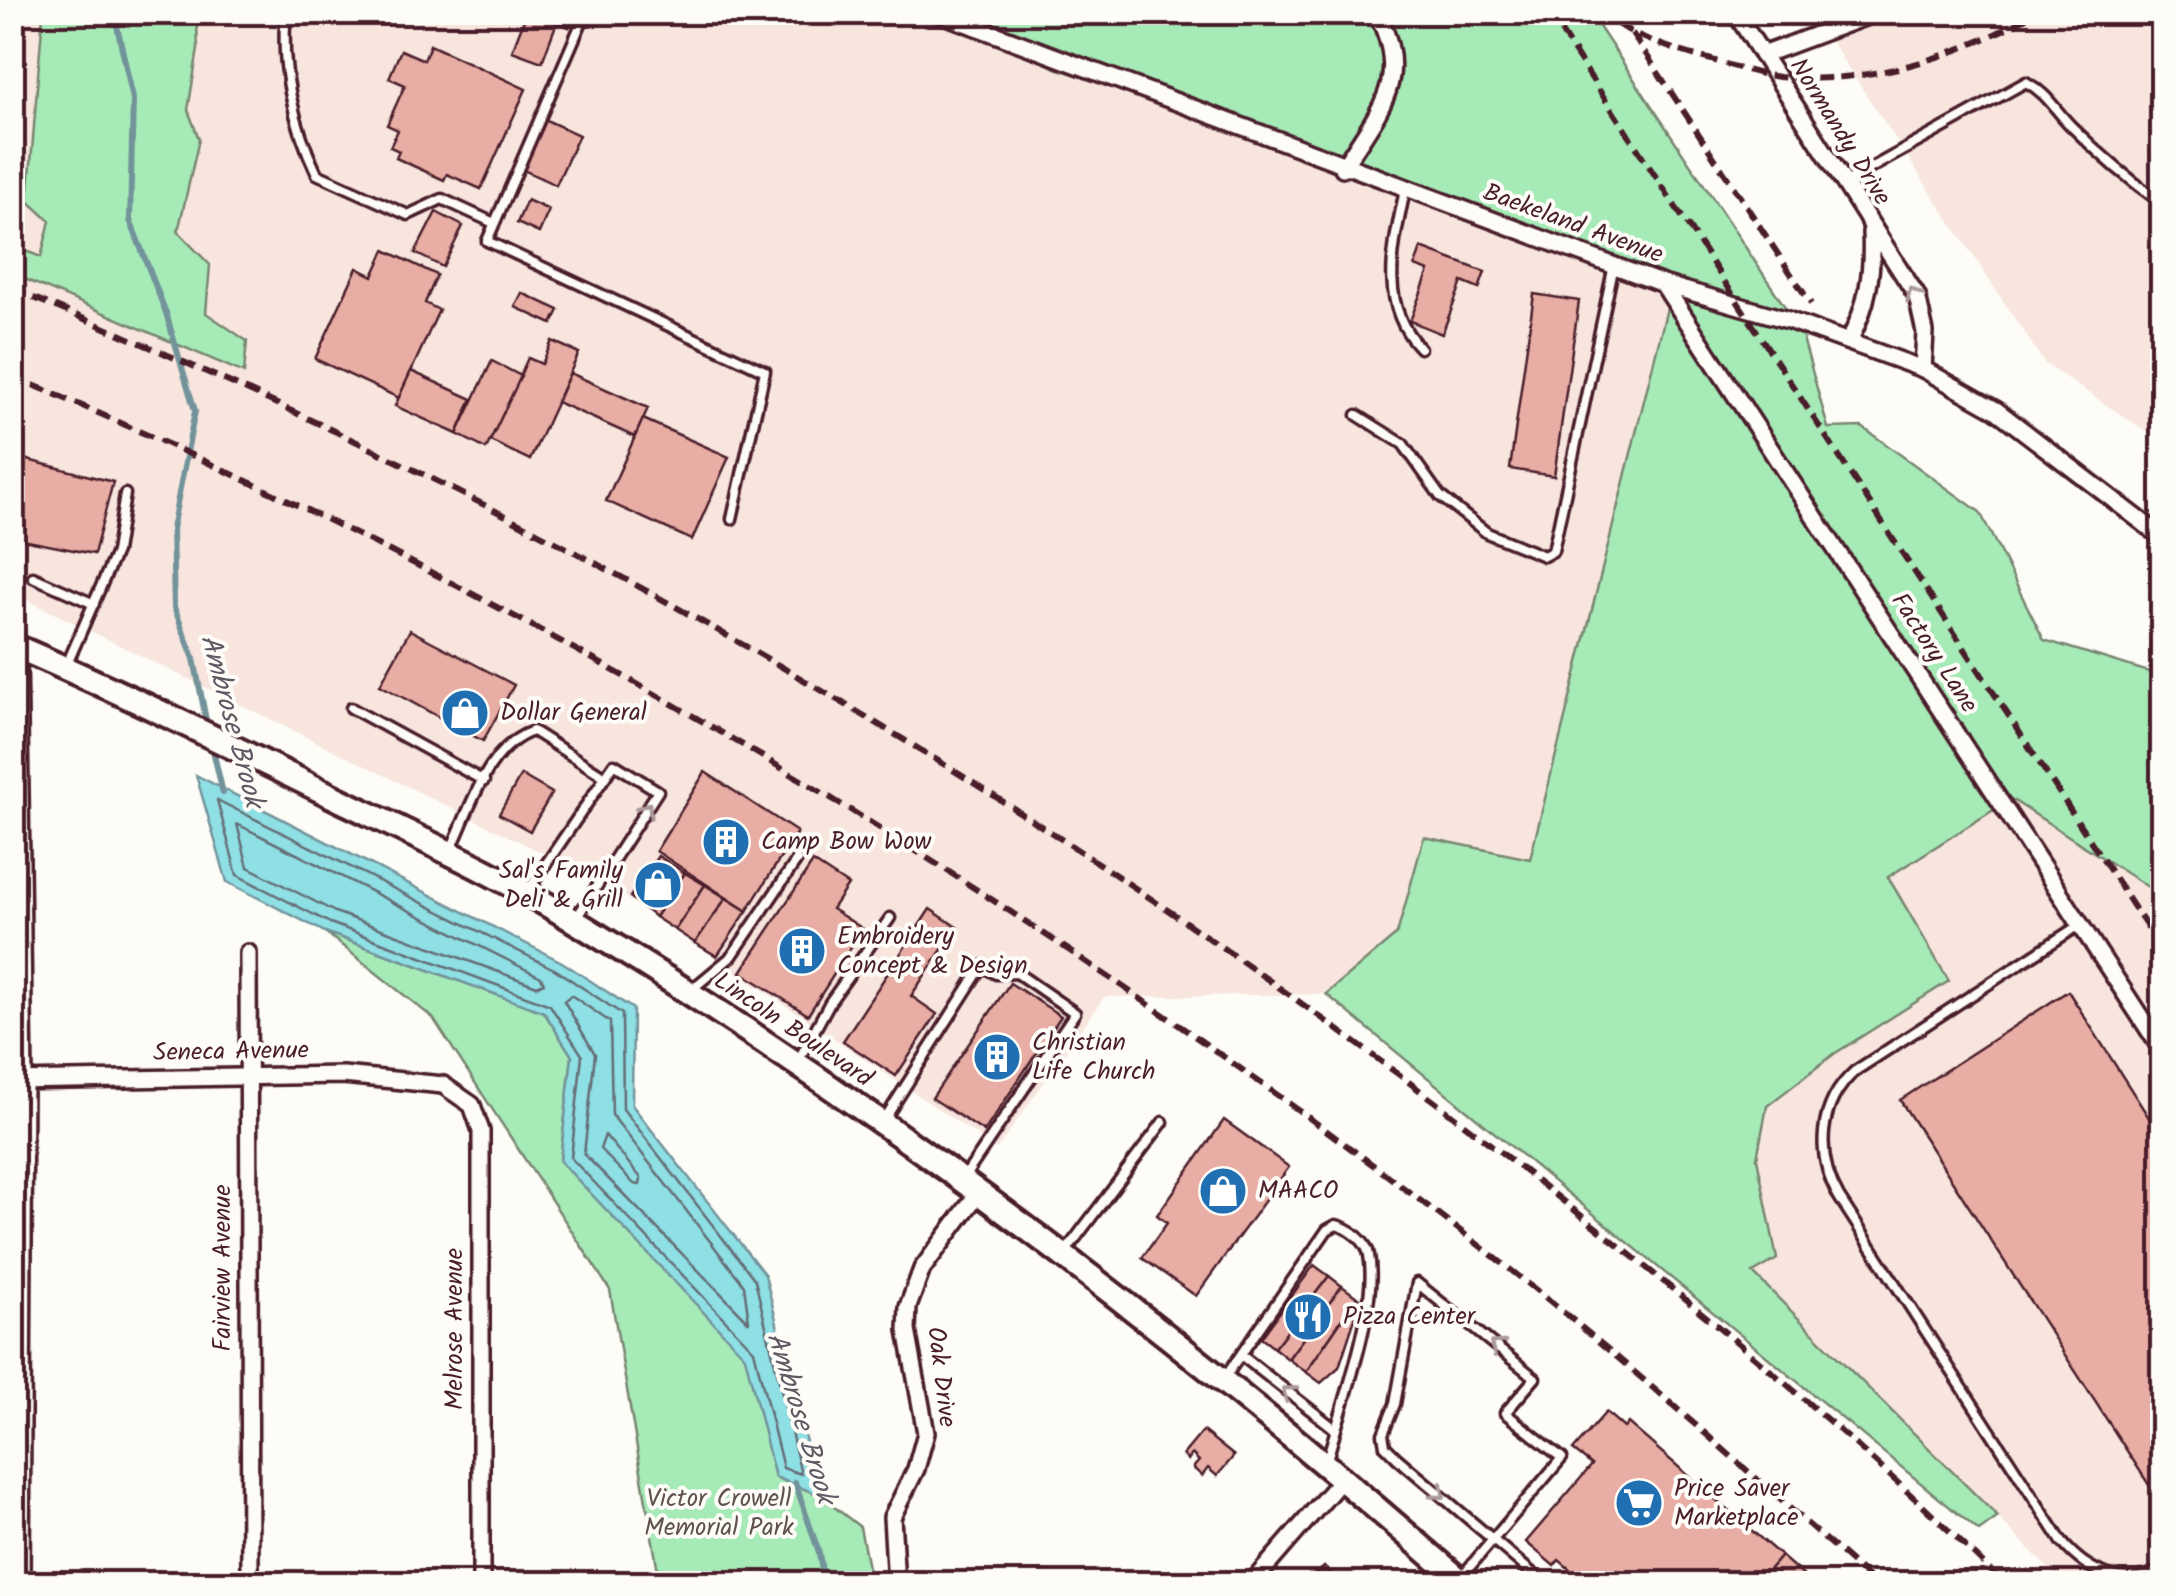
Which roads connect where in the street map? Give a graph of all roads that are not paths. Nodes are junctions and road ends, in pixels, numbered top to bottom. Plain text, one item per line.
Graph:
1 (286, 12) edge
2 (586, 12) edge
3 (936, 12) edge
4 (1376, 12) edge
5 (1735, 12) edge
6 (1878, 12) edge
7 (1762, 56) junction
8 (1342, 168) junction
9 (1844, 183) junction
10 (1405, 190) junction
11 (2162, 203) edge
12 (494, 223) junction
13 (1871, 228) junction
14 (1614, 265) junction
15 (1663, 284) junction
16 (1848, 341) junction
17 (1420, 348) dead end
18 (1924, 370) junction
19 (1357, 414) dead end
20 (125, 494) dead end
21 (732, 519) dead end
22 (2162, 536) edge
23 (33, 577) dead end
24 (94, 604) junction
25 (15, 646) edge
26 (66, 668) junction
27 (351, 708) dead end
28 (606, 776) junction
29 (484, 781) junction
30 (449, 853) junction
31 (797, 860) dead end
32 (526, 893) junction
33 (890, 918) dead end
34 (575, 921) junction
35 (2081, 924) junction
36 (248, 953) dead end
37 (688, 993) junction
38 (2162, 1050) edge
39 (796, 1064) junction
40 (247, 1076) junction
41 (18, 1081) edge
42 (449, 1088) joint
43 (1163, 1122) dead end
44 (882, 1124) junction
45 (971, 1186) junction
46 (1064, 1255) junction
47 (1241, 1354) junction
48 (1224, 1379) junction
49 (1335, 1428) junction
50 (1334, 1472) junction
51 (1494, 1538) junction
52 (2162, 1568) edge
53 (1461, 1581) edge
54 (20, 1584) edge
55 (250, 1584) edge
56 (481, 1584) edge
57 (896, 1584) edge
58 (1251, 1584) edge
59 (1544, 1584) edge

1 - 12 lane
2 - 12 lane
3 - 8 street, Baekeland Avenue
4 - 8 street
5 - 7 street, Normandy Drive
6 - 7 street
7 - 9 street, Normandy Drive
8 - 10 street, Baekeland Avenue
9 - 11 lane
9 - 13 street, Normandy Drive
10 - 14 street, Baekeland Avenue
10 - 17 lane
12 - 21 lane
13 - 16 street, Normandy Drive
18 -> 13 street, Normandy Drive
14 - 15 street, Baekeland Avenue
14 - 19 lane
15 - 16 street, Baekeland Avenue
15 - 35 street, Factory Lane
16 - 18 street, Baekeland Avenue
18 - 22 street, Baekeland Avenue
20 - 24 lane
23 - 24 lane
24 - 26 lane
25 - 26 main road, Lincoln Boulevard
25 - 41 street
26 - 30 main road, Lincoln Boulevard
27 - 29 lane
28 - 29 lane
28 - 32 lane
34 -> 28 lane
29 - 30 lane
30 - 32 main road, Lincoln Boulevard
31 - 37 lane
32 - 34 main road, Lincoln Boulevard
33 - 39 lane
34 - 37 main road, Lincoln Boulevard
35 - 38 street, Factory Lane
35 - 52 lane
36 - 40 street, Fairview Avenue
37 - 39 main road, Lincoln Boulevard
39 - 44 main road, Lincoln Boulevard
40 - 41 street, Seneca Avenue
40 - 42 street, Seneca Avenue
40 - 55 street, Fairview Avenue
41 - 54 street
42 - 56 street, Melrose Avenue
43 - 46 lane
44 - 45 main road, Lincoln Boulevard
44 - 45 lane
45 - 46 main road, Lincoln Boulevard
45 - 57 street, Oak Drive
46 - 48 main road, Lincoln Boulevard
47 - 48 lane
49 -> 47 lane
47 - 49 lane
48 - 50 main road, Lincoln Boulevard
49 - 50 lane
50 - 53 main road, Lincoln Boulevard
50 - 58 street
51 -> 51 lane
51 - 53 lane
51 - 59 lane

